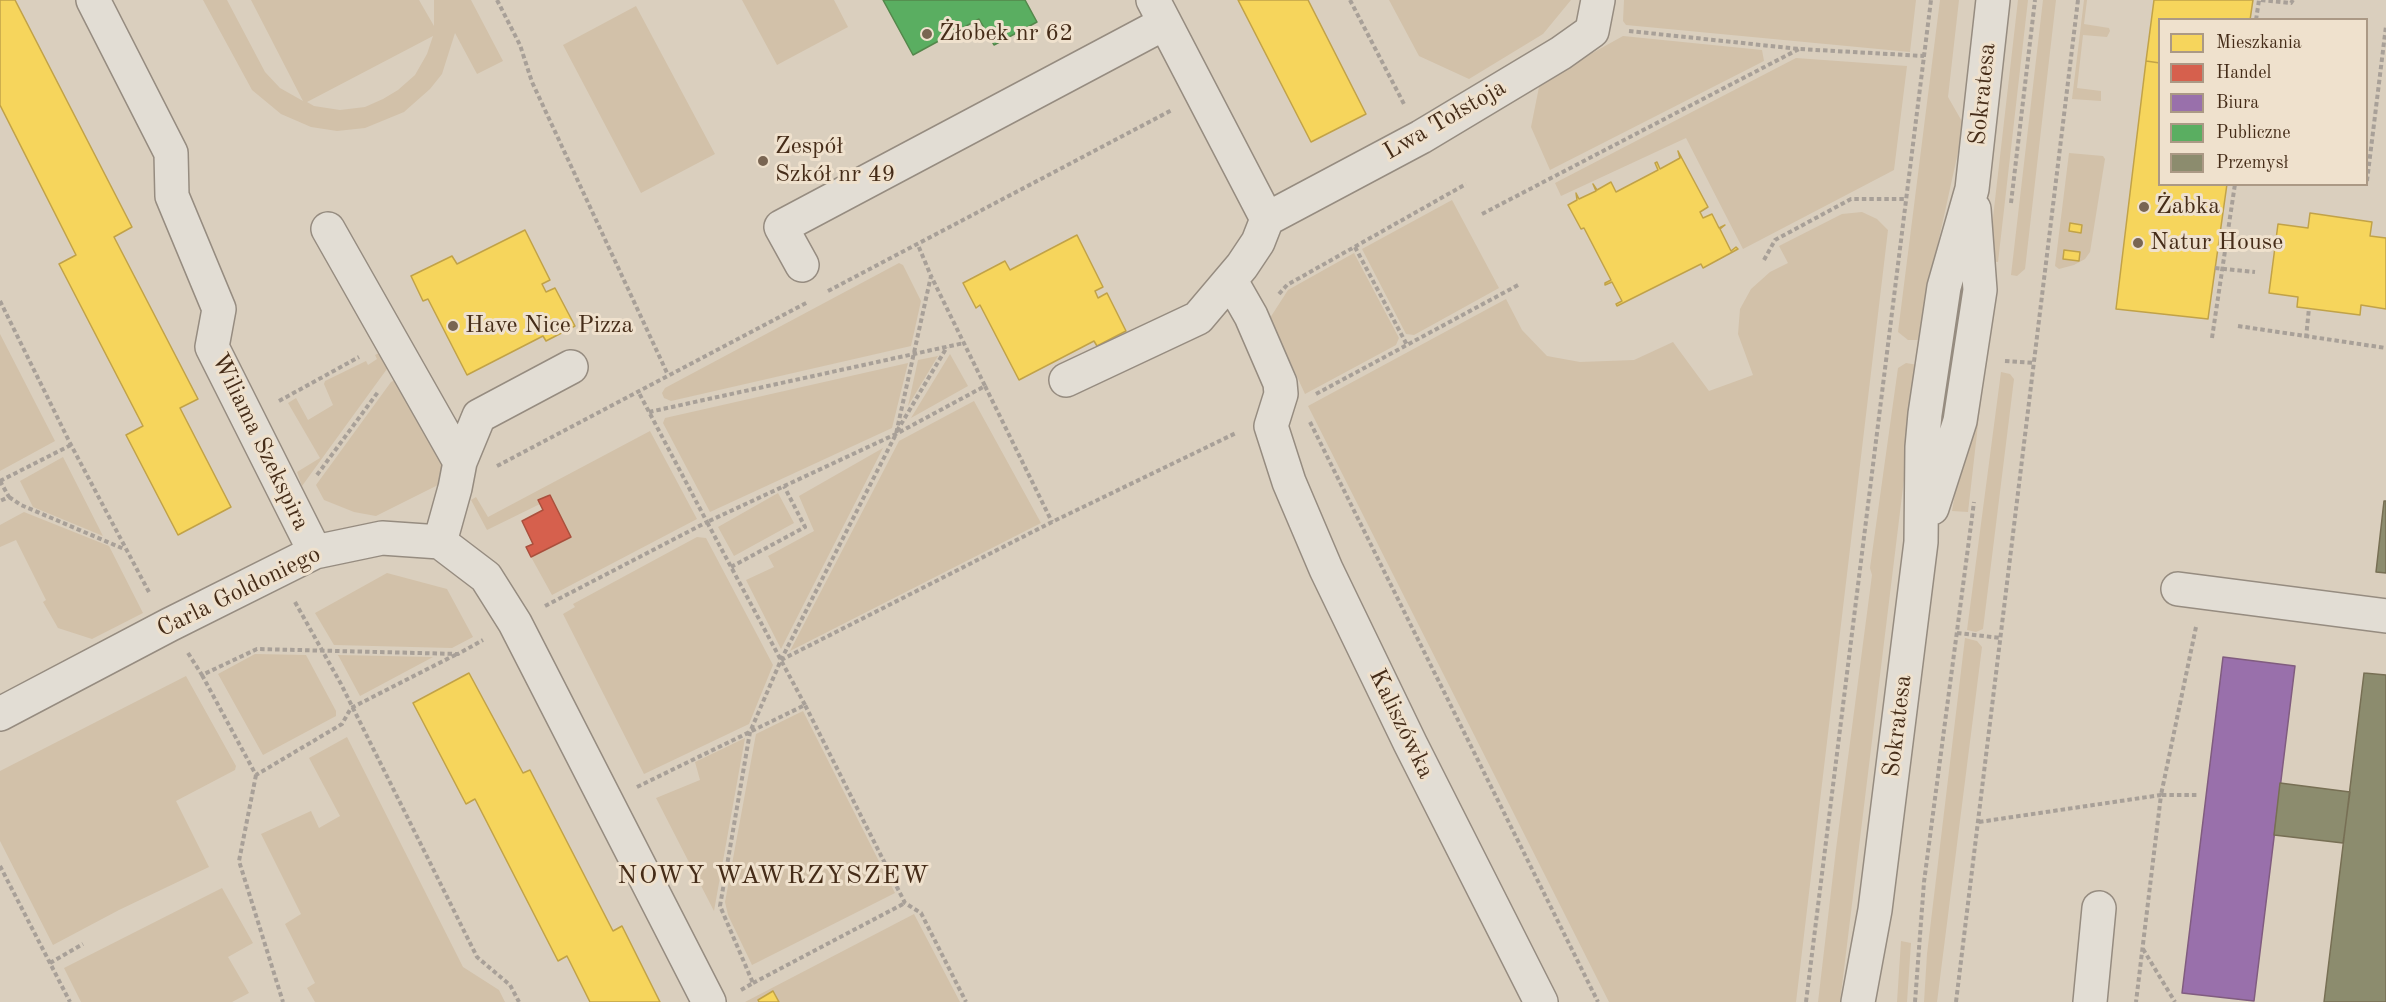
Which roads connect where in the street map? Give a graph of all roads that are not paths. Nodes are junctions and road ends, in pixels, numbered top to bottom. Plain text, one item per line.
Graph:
1 (93, 0) edge
2 (1993, 0) edge
3 (1159, 11) edge
4 (1595, 15) edge
5 (1267, 219) junction
6 (328, 229) dead end
7 (802, 265) dead end
8 (1231, 281) junction
9 (571, 367) dead end
10 (1066, 380) dead end
11 (460, 462) junction
12 (440, 542) junction
13 (315, 552) junction
14 (2191, 591) road end
15 (2386, 616) edge
16 (0, 714) edge
17 (2099, 908) dead end
18 (1875, 910) junction
19 (723, 997) edge
20 (1541, 1002) edge
21 (1858, 1002) edge
22 (1879, 1002) edge
23 (2090, 1002) edge

1 - 13 street, Wiliama Szekspira
2 - 18 street, Sokratesa
3 - 5 street
3 - 7 street
4 - 5 street, Lwa Tołstoja
5 - 8 street
6 - 11 street
8 - 10 street
8 - 20 street, Kaliszówka
9 - 11 street
11 - 12 street
12 - 13 street, Carla Goldoniego
12 - 19 street
13 - 16 street, Carla Goldoniego
14 - 15 street
17 - 23 street
18 - 21 street, Sokratesa
18 - 22 street, Sokratesa

